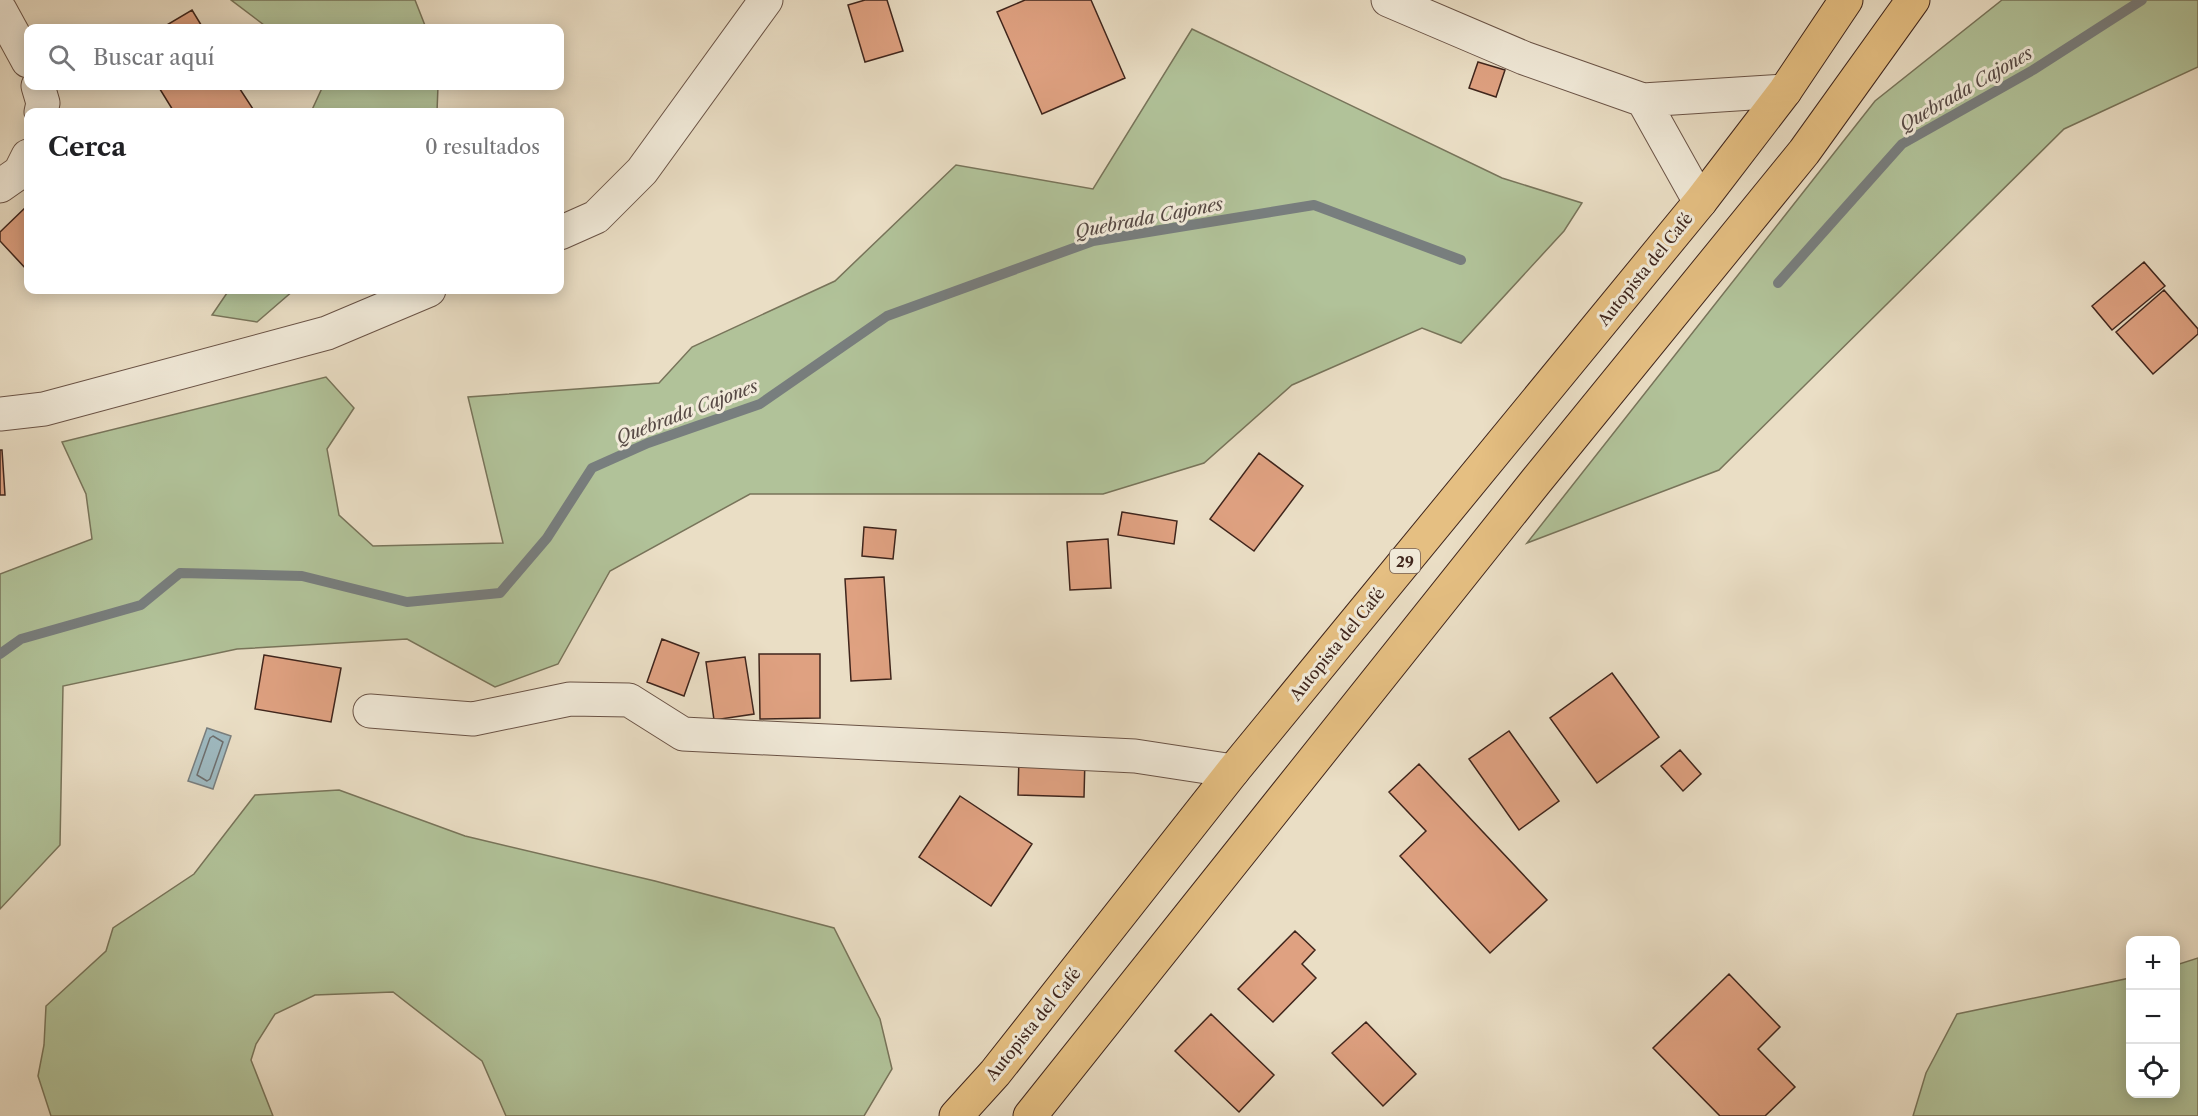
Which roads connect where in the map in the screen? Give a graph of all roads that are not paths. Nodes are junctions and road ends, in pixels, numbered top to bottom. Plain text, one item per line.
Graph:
1 (766, 0) edge
2 (1388, 0) edge
3 (1846, 0) edge
4 (1913, 0) edge
5 (0, 10) edge
6 (24, 54) edge
7 (39, 90) edge
8 (1785, 91) junction
9 (1643, 100) junction
10 (42, 108) edge
11 (24, 164) edge
12 (0, 186) edge
13 (1700, 202) junction
14 (564, 231) edge
15 (420, 294) edge
16 (0, 414) edge
17 (370, 711) dead end
18 (1233, 771) junction
19 (956, 1116) edge
20 (1030, 1116) edge

1 - 14 street
2 - 9 street
3 - 8 highway, Autopista del Café / 29
4 - 20 highway
5 - 6 street
7 - 10 street
8 - 9 street
8 - 13 highway, Autopista del Café / 29
9 - 13 street
11 - 12 street
13 - 18 highway, Autopista del Café / 29
15 - 16 street
17 - 18 street
18 - 19 highway, Autopista del Café / 29

